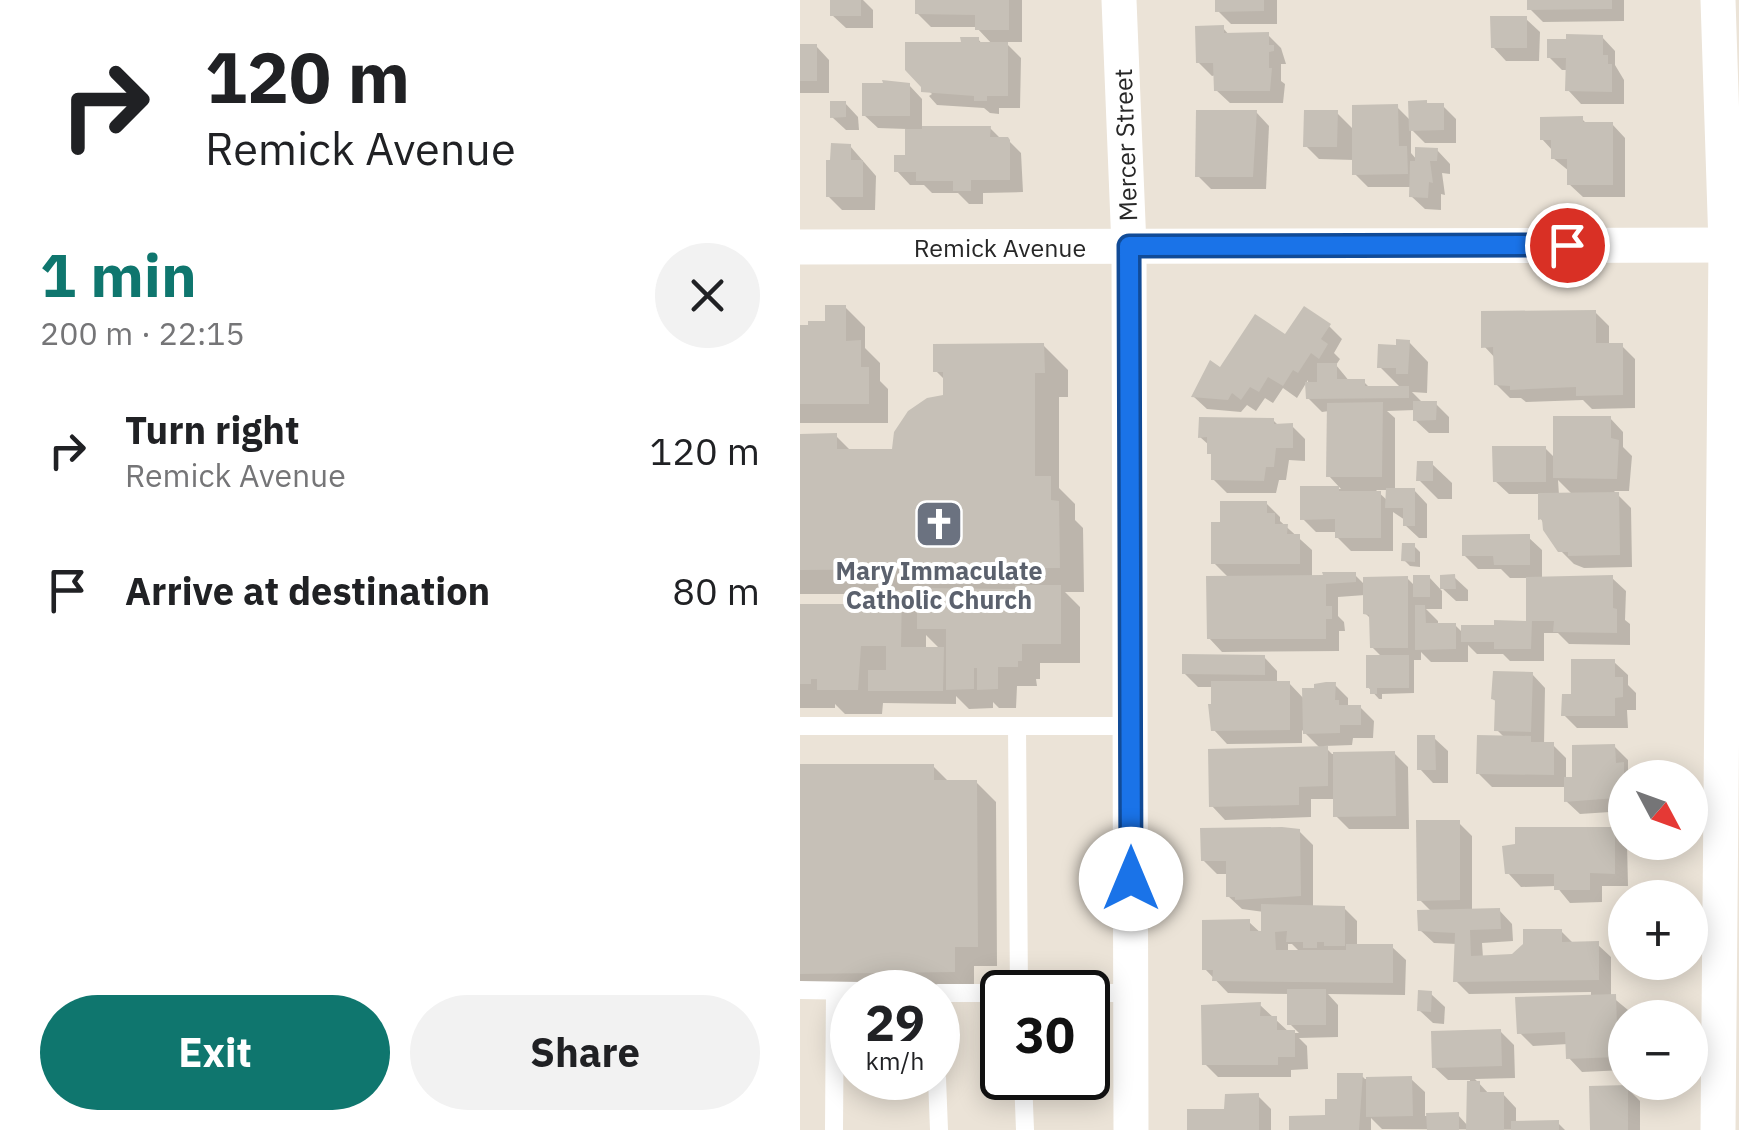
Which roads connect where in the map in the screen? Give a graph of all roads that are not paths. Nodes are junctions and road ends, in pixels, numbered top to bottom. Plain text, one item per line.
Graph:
1 (1120, 0) edge
2 (1718, 0) edge
3 (1733, 245) edge
4 (1129, 246) junction
5 (800, 247) edge
6 (800, 726) edge
7 (1017, 726) junction
8 (1130, 726) junction
9 (1019, 970) edge
10 (800, 990) edge
11 (830, 991) edge
12 (1110, 993) edge
13 (1131, 993) junction
14 (834, 1100) edge
15 (938, 1100) edge
16 (1024, 1100) edge
17 (834, 1130) edge
18 (939, 1130) edge
19 (1025, 1130) edge
20 (1132, 1130) edge
21 (1718, 1130) edge

1 - 4 street, Mercer Street
2 - 3 street
3 - 4 street, Remick Avenue
3 - 21 street
4 - 5 street, Remick Avenue
4 - 8 street, Mercer Street
6 - 7 lane
7 - 8 lane
7 - 9 lane
8 - 13 street, Mercer Street
10 - 11 lane
12 - 13 lane
13 - 20 street, Mercer Street
14 - 17 lane
15 - 18 lane
16 - 19 lane

